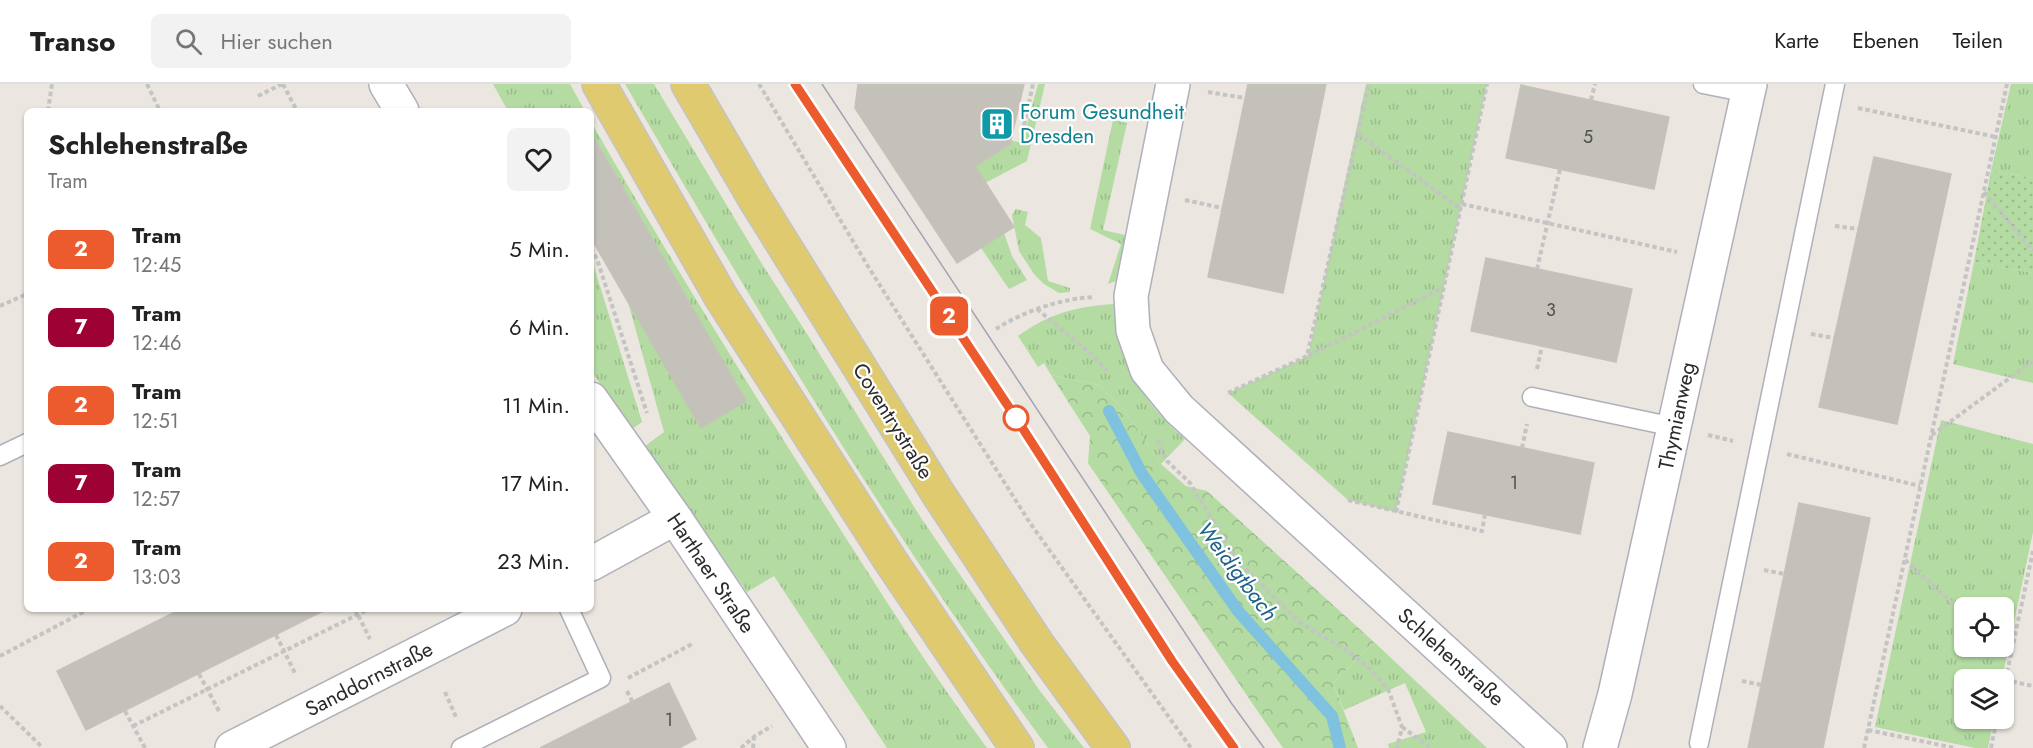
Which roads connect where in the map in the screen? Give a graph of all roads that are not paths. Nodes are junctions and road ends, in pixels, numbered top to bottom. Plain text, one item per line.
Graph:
1 (386, 84) edge
2 (599, 84) edge
3 (688, 84) edge
4 (1703, 84) edge
5 (1835, 84) edge
6 (1186, 87) edge
7 (1749, 89) edge
8 (400, 108) edge
9 (1532, 397) dead end
10 (594, 403) edge
11 (1674, 427) junction
12 (24, 444) edge
13 (0, 456) edge
14 (675, 518) junction
15 (594, 562) edge
16 (499, 612) edge
17 (570, 612) edge
18 (1699, 743) dead end
19 (232, 748) edge
20 (461, 748) edge
21 (829, 748) edge
22 (1017, 748) edge
23 (1113, 748) edge
24 (1550, 748) edge
25 (1600, 748) edge

1 - 8 street
2 - 22 main road
3 - 23 main road, Coventrystraße
4 - 7 lane
5 - 18 lane
6 - 24 street, Schlehenstraße
7 - 11 street, Thymianweg
9 - 11 lane
10 - 14 street, Harthaer Straße
11 - 25 street, Thymianweg
12 - 13 lane
14 - 15 street
14 - 21 street, Harthaer Straße
16 - 19 street, Sanddornstraße
17 - 20 lane

